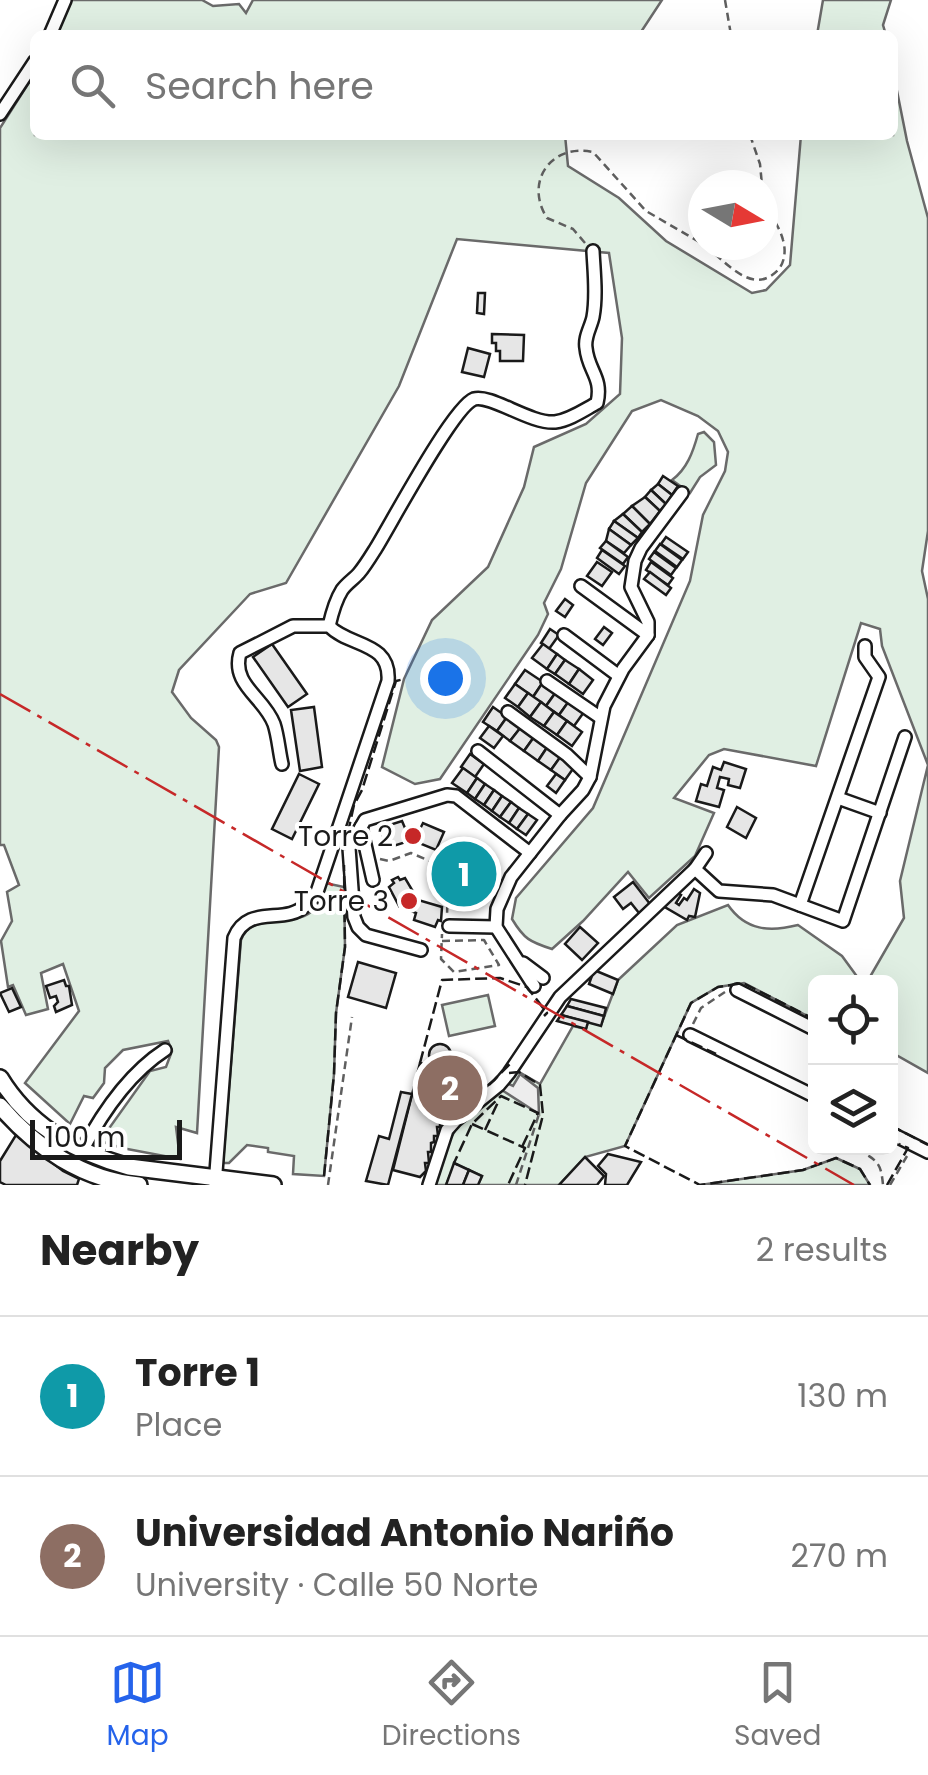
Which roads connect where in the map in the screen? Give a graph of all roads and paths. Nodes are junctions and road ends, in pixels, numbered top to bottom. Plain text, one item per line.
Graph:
1 (64, 0) edge
2 (725, 0) edge
3 (52, 30) edge
4 (730, 30) edge
5 (30, 69) edge
6 (0, 114) edge
7 (752, 140) edge
8 (761, 170) edge
9 (778, 228) edge
10 (688, 236) edge
11 (593, 251) joint
12 (721, 260) edge
13 (682, 493) dead end
14 (581, 586) dead end
15 (329, 626) junction
16 (564, 634) dead end
17 (648, 634) junction
18 (865, 646) dead end
19 (619, 676) junction
20 (547, 681) dead end
21 (508, 712) dead end
22 (601, 718) junction
23 (904, 738) dead end
24 (478, 751) dead end
25 (282, 764) dead end
26 (590, 777) junction
27 (838, 798) junction
28 (880, 813) junction
29 (560, 815) junction
30 (361, 827) junction
31 (530, 853) junction
32 (706, 854) dead end
33 (695, 868) junction
34 (372, 880) dead end
35 (800, 906) junction
36 (450, 926) dead end
37 (496, 927) junction
38 (421, 950) dead end
39 (541, 985) junction
40 (737, 990) joint
41 (560, 996) junction
42 (551, 1008) junction
43 (352, 1018) dead end
44 (808, 1026) edge
45 (690, 1036) joint
46 (164, 1050) dead end
47 (0, 1078) edge
48 (808, 1093) edge
49 (0, 1106) edge
50 (539, 1114) dead end
51 (898, 1137) edge
52 (914, 1145) junction
53 (82, 1151) junction
54 (928, 1152) edge
55 (867, 1155) edge
56 (216, 1182) edge
57 (139, 1185) edge
58 (273, 1185) edge
59 (328, 1185) edge
60 (429, 1185) edge
61 (516, 1185) edge
62 (883, 1185) edge
63 (890, 1185) edge

1 - 3 street
2 - 4 path
5 - 6 street
7 - 8 path
9 - 12 path
10 - 11 path
11 - 15 street
13 - 17 street
14 - 17 street
15 - 25 street
15 - 56 street
16 - 19 street
17 - 19 street
18 - 27 street
19 - 22 street
20 - 22 street
21 - 26 street
22 - 26 street
23 - 28 street
24 - 29 street
26 - 29 street
27 - 28 street
27 - 35 street
28 - 35 street
29 - 31 street
30 - 31 street
30 - 34 street
30 - 38 street
31 - 37 street
32 - 33 street
33 - 35 street
33 - 41 street
36 - 37 street
37 - 39 street
39 - 41 street
39 - 42 street
40 - 44 street
40 - 45 path
41 - 42 street
42 - 60 street
43 - 59 path
45 - 48 street
46 - 53 street
47 - 53 main road
49 - 57 main road
50 - 61 path
51 - 52 street
52 - 54 street
52 - 63 path
53 - 56 main road
55 - 62 path
56 - 58 main road

